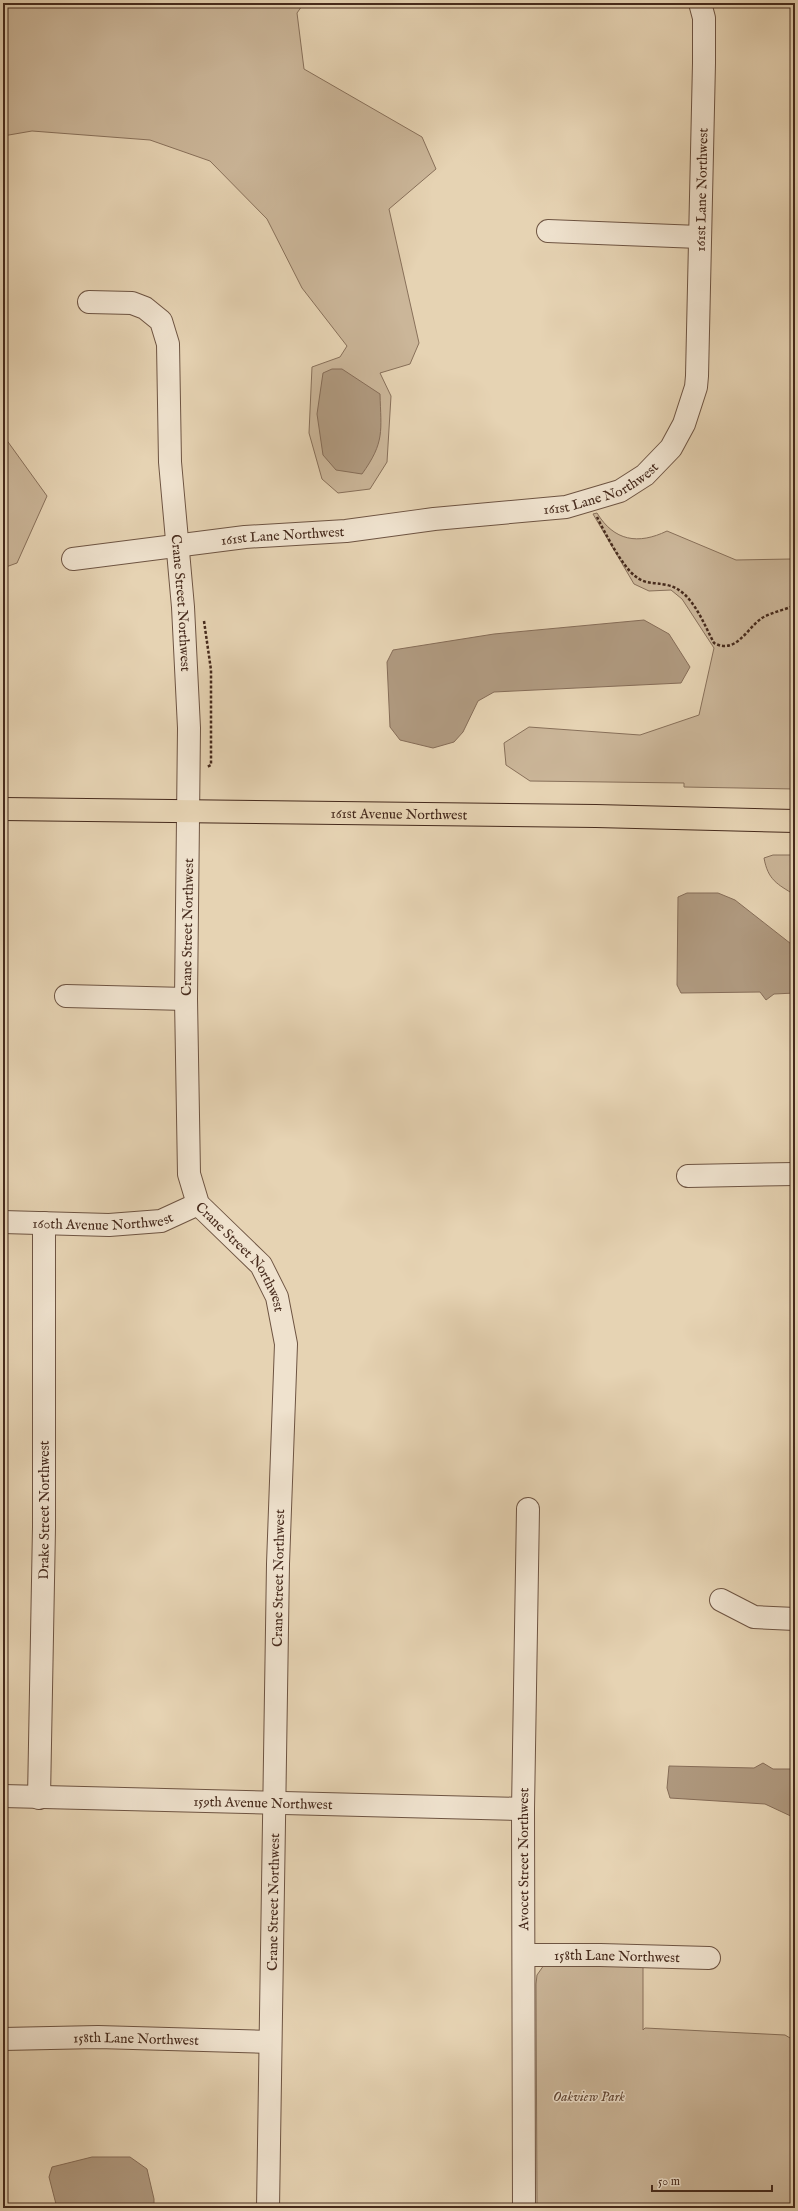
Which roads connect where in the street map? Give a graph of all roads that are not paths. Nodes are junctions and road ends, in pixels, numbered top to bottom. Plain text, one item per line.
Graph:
1 (700, 3) edge
2 (548, 231) dead end
3 (699, 237) junction
4 (89, 302) dead end
5 (178, 547) junction
6 (73, 559) dead end
7 (3, 809) edge
8 (189, 812) junction
9 (795, 821) edge
10 (66, 996) dead end
11 (186, 999) junction
12 (795, 1174) edge
13 (688, 1176) dead end
14 (198, 1204) junction
15 (3, 1222) edge
16 (44, 1223) junction
17 (528, 1509) dead end
18 (720, 1600) dead end
19 (795, 1619) edge
20 (3, 1796) edge
21 (39, 1798) junction
22 (274, 1804) junction
23 (523, 1809) junction
24 (525, 1955) junction
25 (709, 1958) dead end
26 (3, 2039) edge
27 (270, 2042) junction
28 (268, 2208) edge
29 (524, 2208) edge

1 - 3 street, 161st Lane Northwest
2 - 3 street
3 - 5 street, 161st Lane Northwest
4 - 5 street, Crane Street Northwest
5 - 6 street, 161st Lane Northwest
5 - 8 street, Crane Street Northwest
7 - 8 main road, 161st Avenue Northwest
8 - 9 main road, 161st Avenue Northwest
8 - 11 street, Crane Street Northwest
10 - 11 street
11 - 14 street, Crane Street Northwest
12 - 13 street
14 - 16 street, 160th Avenue Northwest
14 - 22 street, Crane Street Northwest
15 - 16 street, 160th Avenue Northwest
16 - 21 street, Drake Street Northwest
17 - 23 street, Avocet Street Northwest
18 - 19 street
20 - 21 street, 159th Avenue Northwest
21 - 22 street, 159th Avenue Northwest
22 - 23 street, 159th Avenue Northwest
22 - 27 street, Crane Street Northwest
23 - 24 street, Avocet Street Northwest
24 - 25 street, 158th Lane Northwest
24 - 29 street, Avocet Street Northwest
26 - 27 street, 158th Lane Northwest
27 - 28 street, Crane Street Northwest

